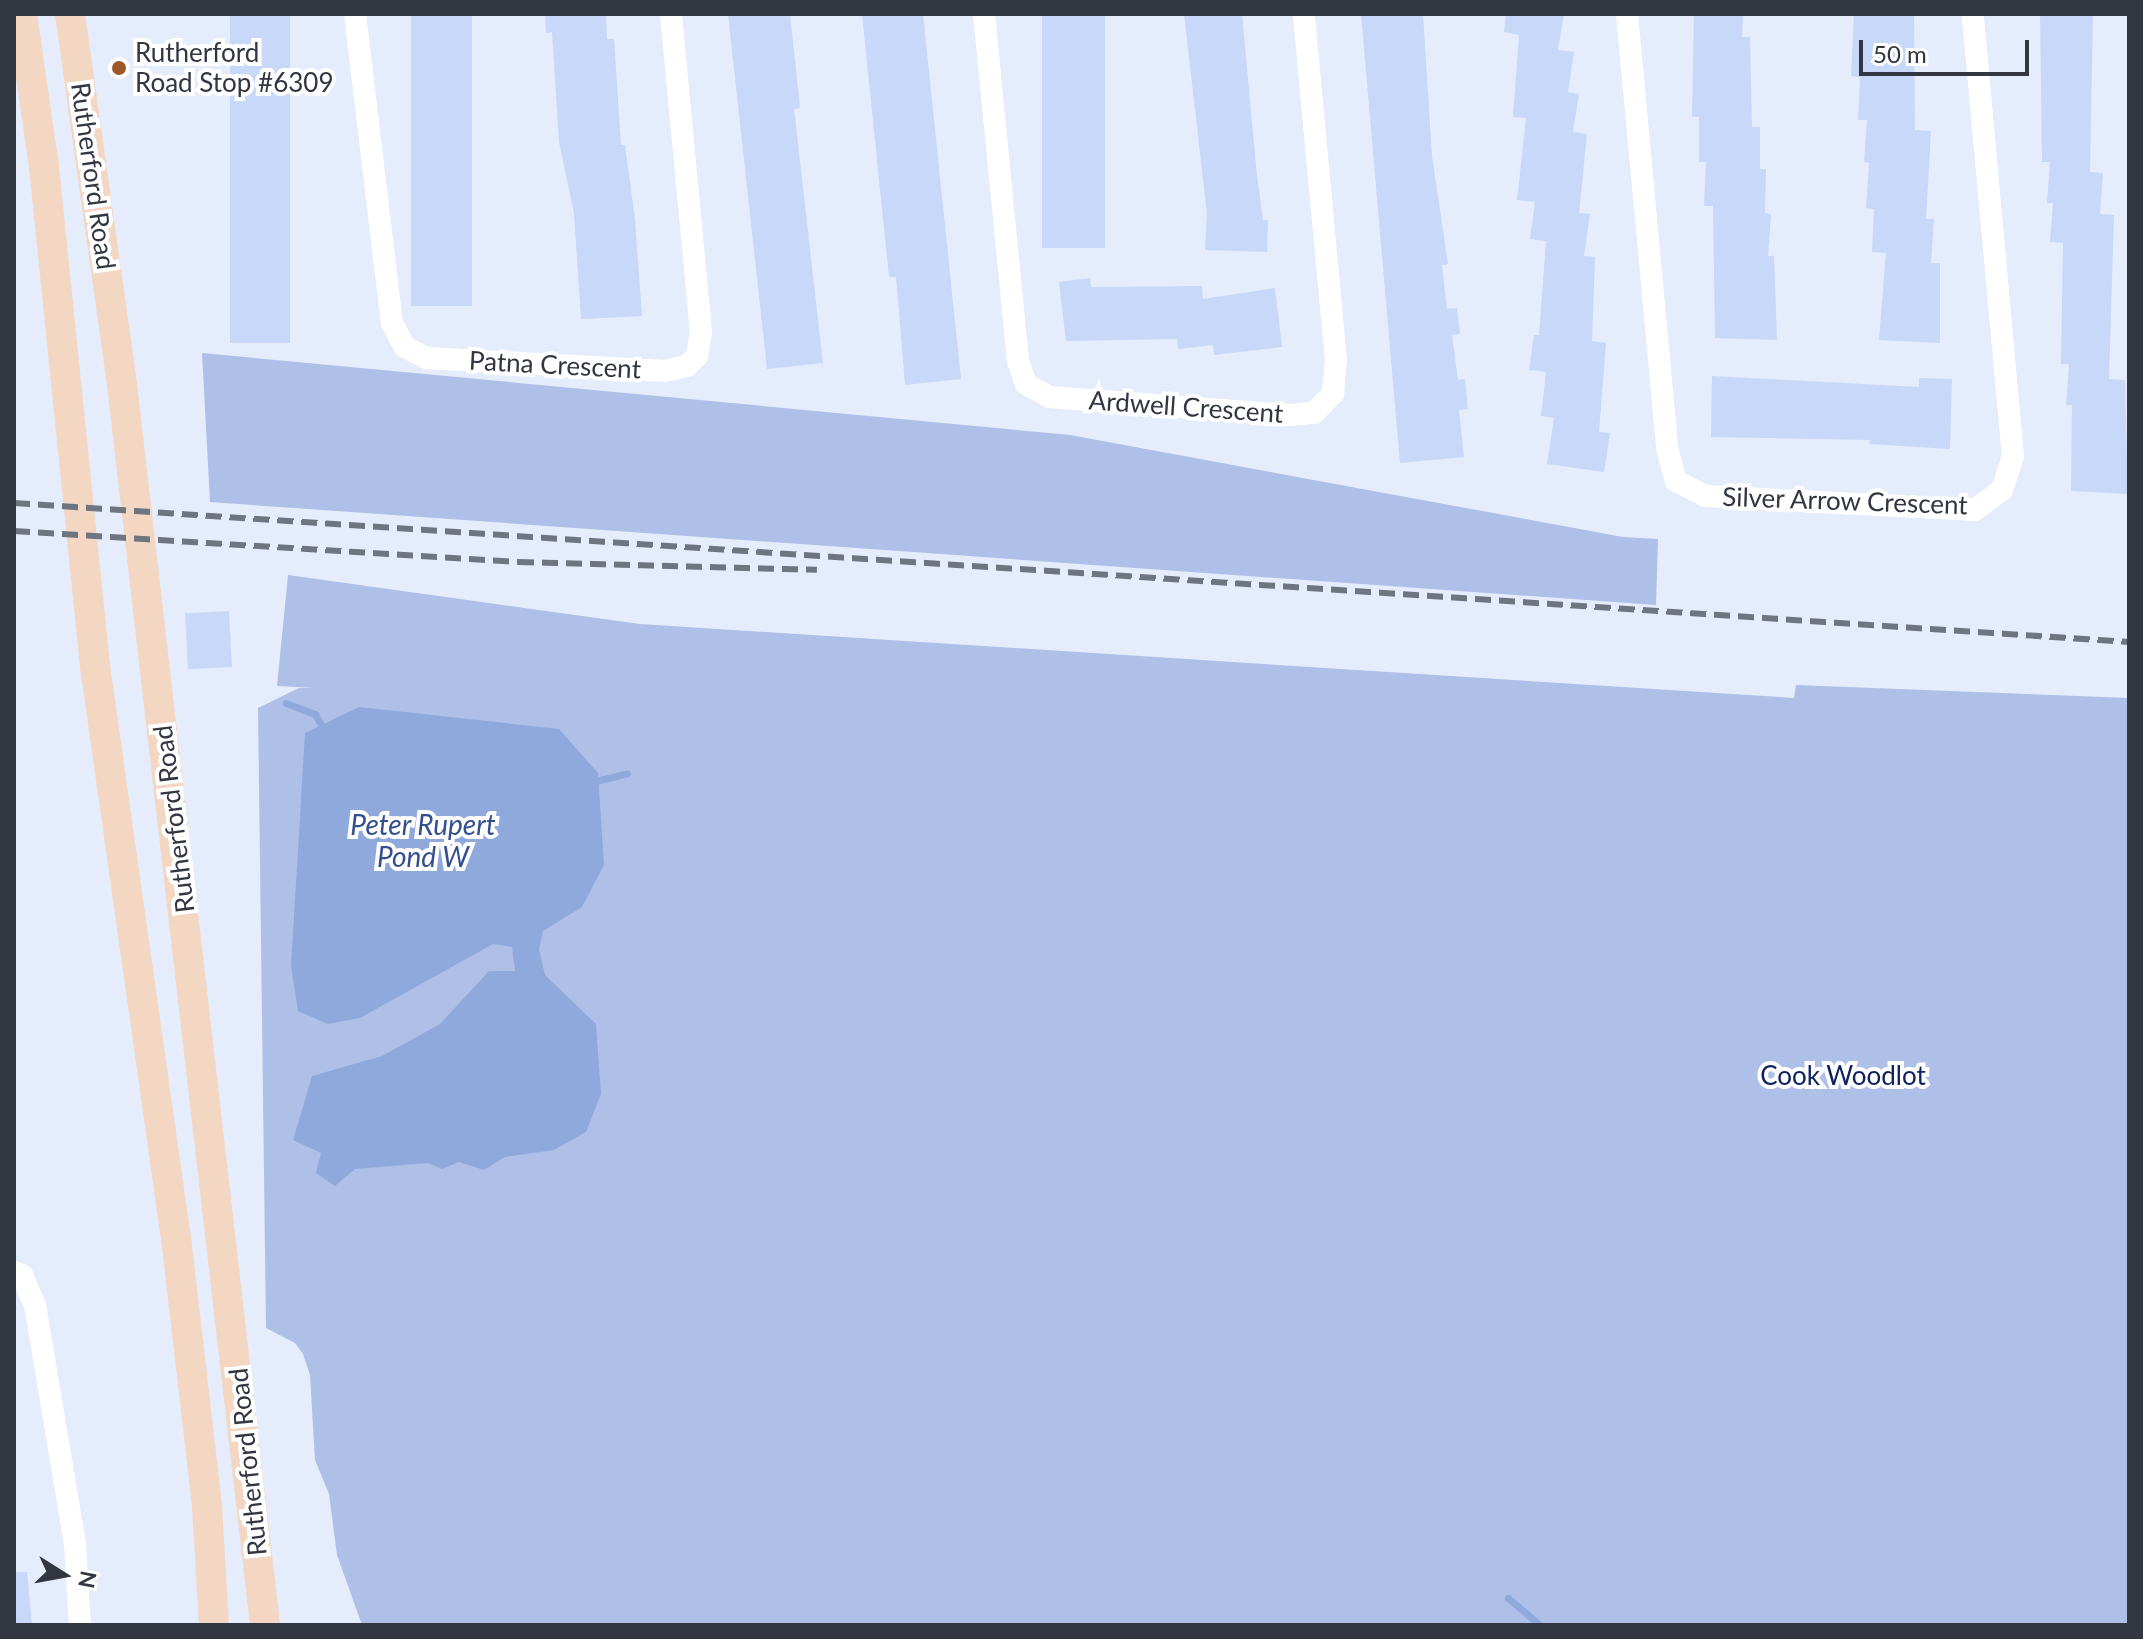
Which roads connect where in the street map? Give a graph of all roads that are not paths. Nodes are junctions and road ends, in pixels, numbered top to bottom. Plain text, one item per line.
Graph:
1 (22, 14) edge
2 (70, 14) edge
3 (355, 14) edge
4 (671, 14) edge
5 (984, 14) edge
6 (1304, 14) edge
7 (1627, 14) edge
8 (1973, 14) edge
9 (14, 1272) edge
10 (80, 1625) edge
11 (214, 1625) edge
12 (265, 1625) edge

1 - 11 main road, Rutherford Road
2 - 12 main road, Rutherford Road
3 - 4 street, Patna Crescent
5 - 6 street, Ardwell Crescent
7 - 8 street, Silver Arrow Crescent
9 - 10 street

